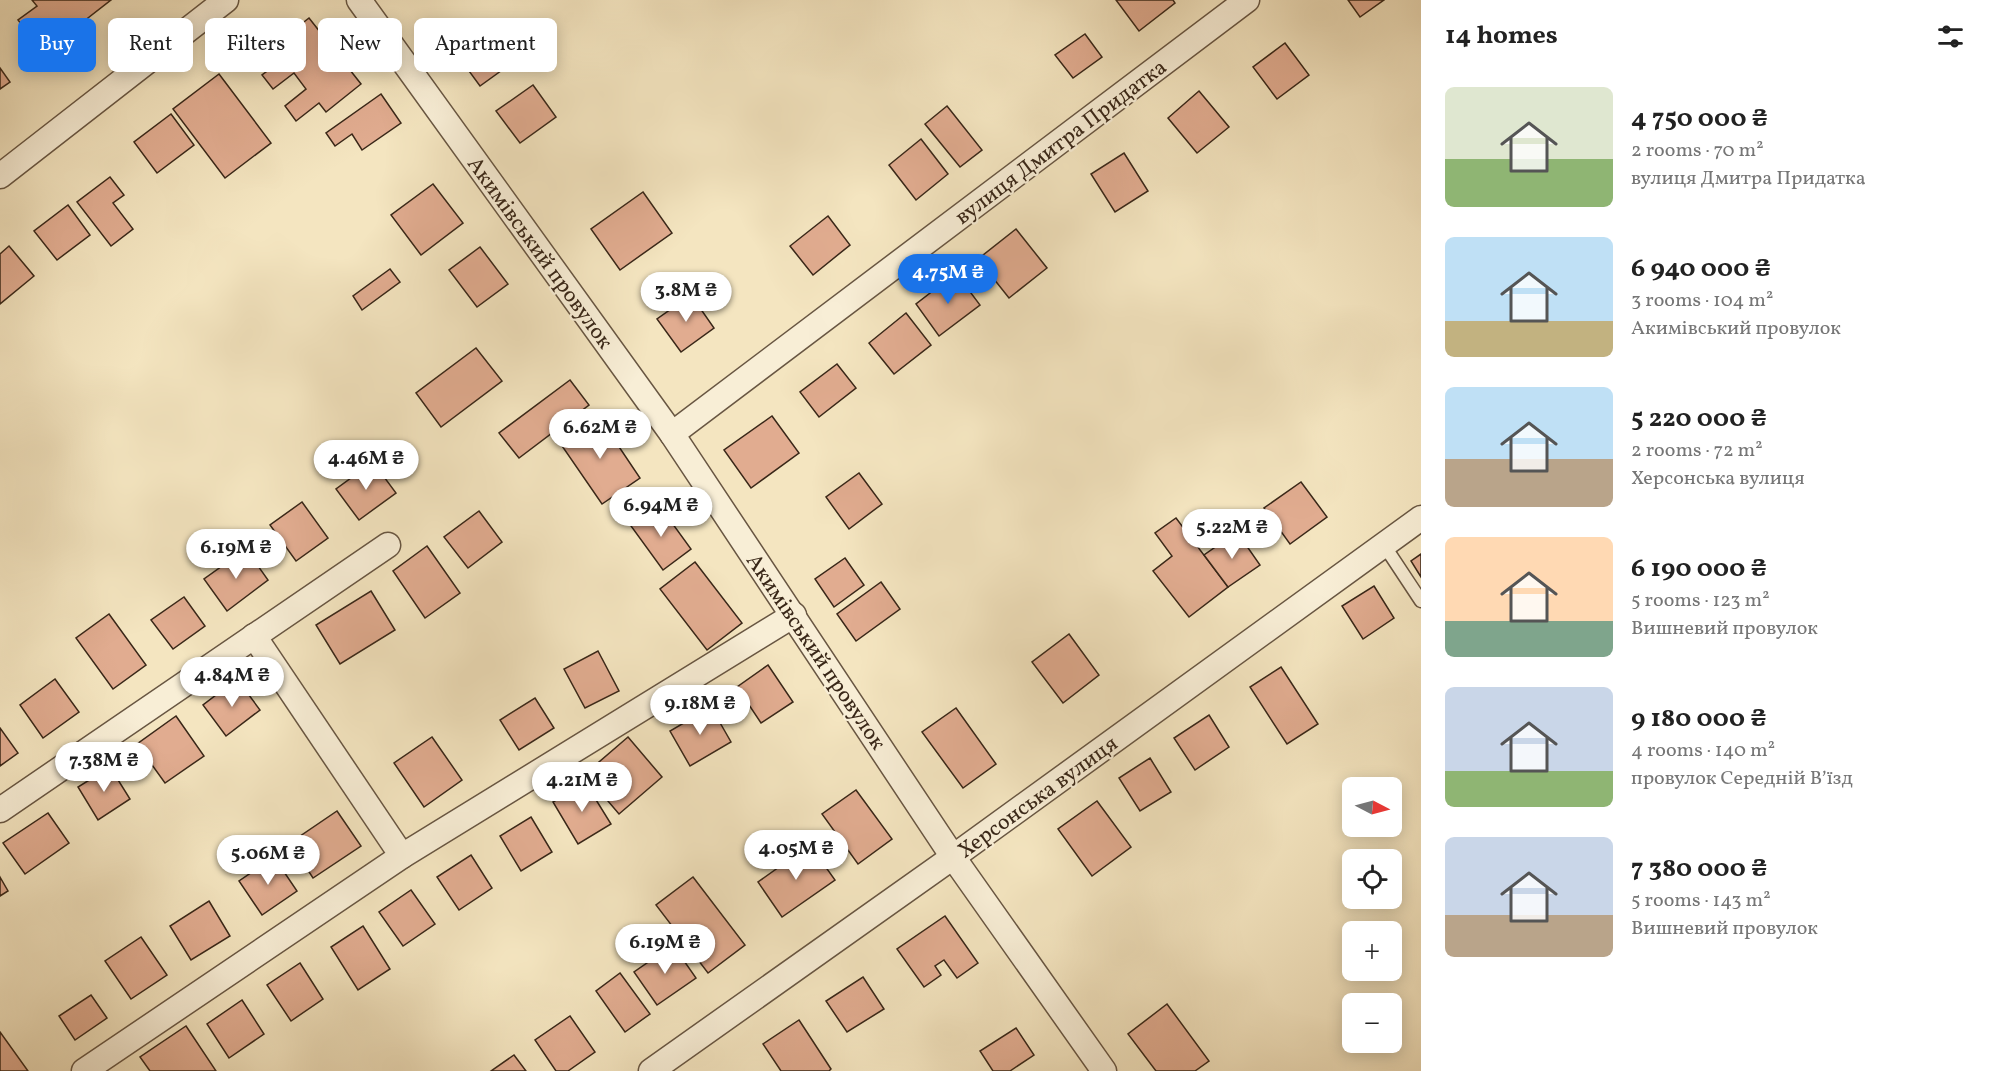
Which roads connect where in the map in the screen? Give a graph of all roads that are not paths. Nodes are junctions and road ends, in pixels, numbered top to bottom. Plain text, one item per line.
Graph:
1 (226, 0) edge
2 (359, 0) edge
3 (1247, 0) edge
4 (0, 176) edge
5 (672, 434) junction
6 (1421, 518) edge
7 (1384, 544) junction
8 (387, 545) dead end
9 (1421, 601) edge
10 (794, 615) junction
11 (254, 636) junction
12 (0, 810) edge
13 (402, 856) junction
14 (953, 857) junction
15 (84, 1071) edge
16 (651, 1071) edge
17 (1104, 1071) edge

1 - 4 street
2 - 5 street, Акимівський провулок
3 - 5 street, вулиця Дмитра Придатка
5 - 10 street, Акимівський провулок
6 - 7 street, Херсонська вулиця
7 - 9 lane
7 - 14 street, Херсонська вулиця
8 - 11 street
10 - 13 street
10 - 14 street, Акимівський провулок
11 - 12 street
11 - 13 street
13 - 15 street
14 - 16 street, Херсонська вулиця
14 - 17 street, Акимівський провулок

